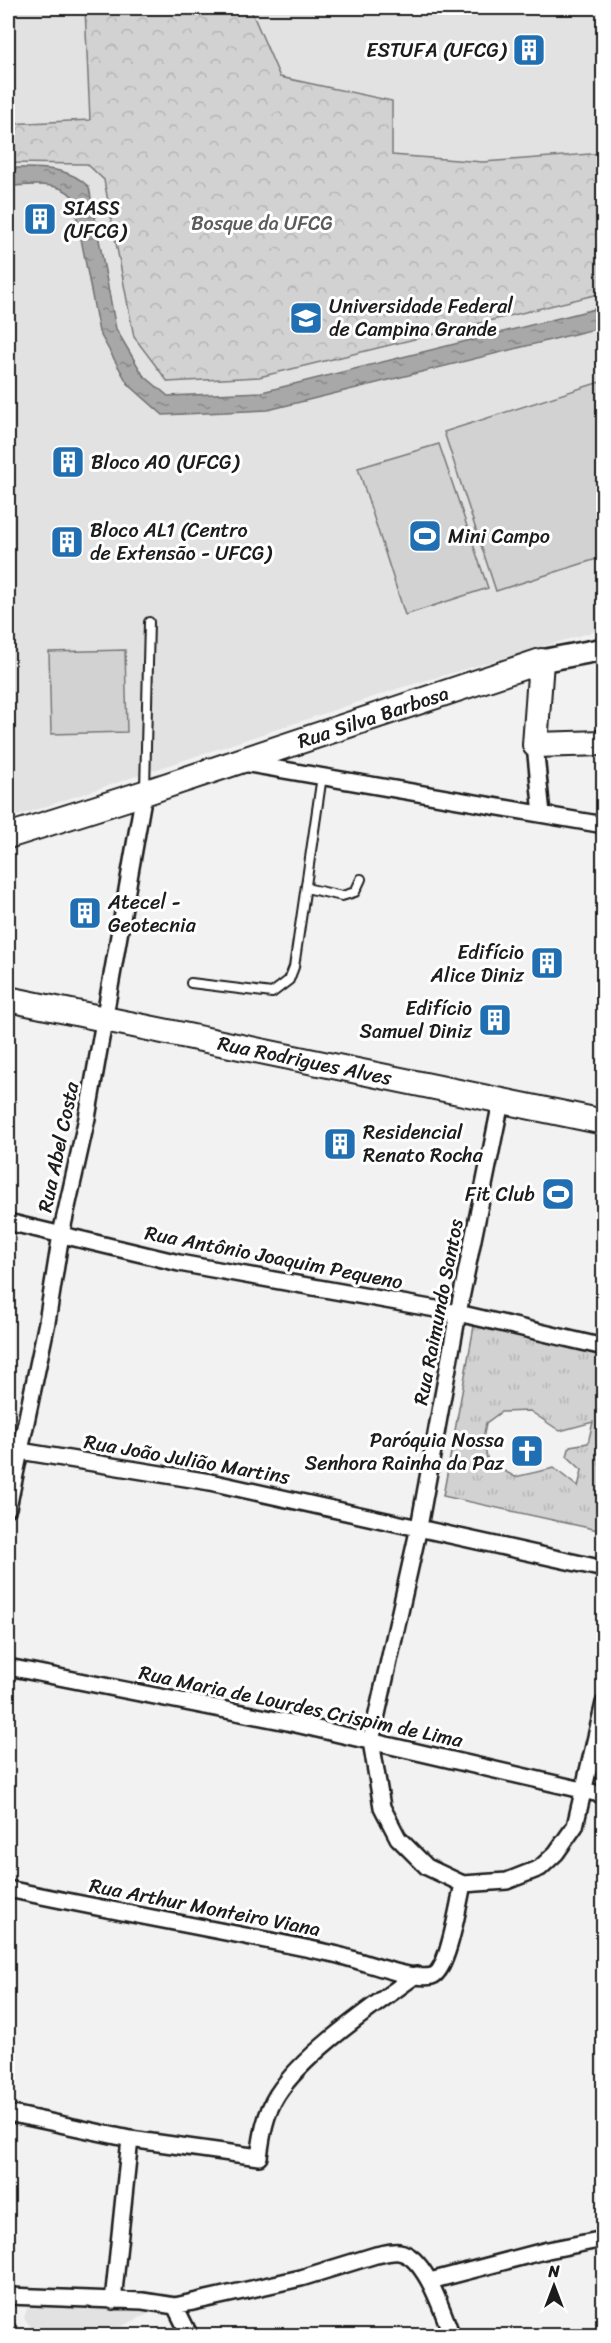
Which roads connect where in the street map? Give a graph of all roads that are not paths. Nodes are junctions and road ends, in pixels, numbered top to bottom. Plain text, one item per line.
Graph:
1 (149, 622) dead end
2 (603, 649) edge
3 (541, 661) junction
4 (603, 743) edge
5 (535, 745) junction
6 (238, 763) junction
7 (322, 776) junction
8 (144, 794) junction
9 (542, 814) junction
10 (603, 825) edge
11 (8, 836) edge
12 (361, 879) dead end
13 (306, 888) junction
14 (191, 983) dead end
15 (8, 999) edge
16 (106, 1018) junction
17 (501, 1102) junction
18 (603, 1122) edge
19 (8, 1222) edge
20 (61, 1234) junction
21 (458, 1313) junction
22 (603, 1347) edge
23 (13, 1450) edge
24 (8, 1508) edge
25 (419, 1527) junction
26 (603, 1569) edge
27 (8, 1667) edge
28 (603, 1703) edge
29 (371, 1741) junction
30 (584, 1791) junction
31 (603, 1796) edge
32 (463, 1884) junction
33 (8, 1889) edge
34 (416, 1975) junction
35 (8, 2113) edge
36 (130, 2139) junction
37 (603, 2239) edge
38 (430, 2281) junction
39 (8, 2296) edge
40 (113, 2301) junction
41 (175, 2306) junction
42 (8, 2330) edge
43 (10, 2336) edge
44 (190, 2336) edge
45 (452, 2336) edge

1 - 8 lane
2 - 3 main road, Rua Silva Barbosa
3 - 5 main road
3 - 6 main road, Rua Silva Barbosa
4 - 5 main road
5 - 9 street
6 - 7 street
6 - 8 main road, Rua Silva Barbosa
7 - 9 street
7 - 13 lane
8 - 11 main road, Rua Silva Barbosa
8 - 16 street, Rua Abel Costa
9 - 10 street
12 - 13 lane
13 - 14 lane
15 - 16 main road, Rua Rodrigues Alves
16 - 17 main road, Rua Rodrigues Alves
16 - 20 street, Rua Abel Costa
17 - 18 main road, Rua Rodrigues Alves
17 - 21 street, Rua Raimundo Santos
19 - 20 street, Rua Antônio Joaquim Pequeno
20 - 21 street, Rua Antônio Joaquim Pequeno
20 - 23 street, Rua Abel Costa
21 - 22 street, Rua Antônio Joaquim Pequeno
21 - 25 street, Rua Raimundo Santos
23 - 24 street, Rua Abel Costa
23 - 25 street, Rua João Julião Martins
25 - 26 street, Rua João Julião Martins
25 - 29 street, Rua Raimundo Santos
27 - 29 street, Rua Maria de Lourdes Crispim de Lima
28 - 30 street
29 - 30 street, Rua Maria de Lourdes Crispim de Lima
29 - 32 street
30 - 31 street, Rua Maria de Lourdes Crispim de Lima
30 - 32 street
32 - 34 street
33 - 34 street, Rua Arthur Monteiro Viana
34 - 36 street
35 - 36 street
36 - 40 street
37 - 38 street
38 - 41 street
38 - 45 street
39 - 40 street
40 - 41 street
41 - 44 street
42 - 43 street

